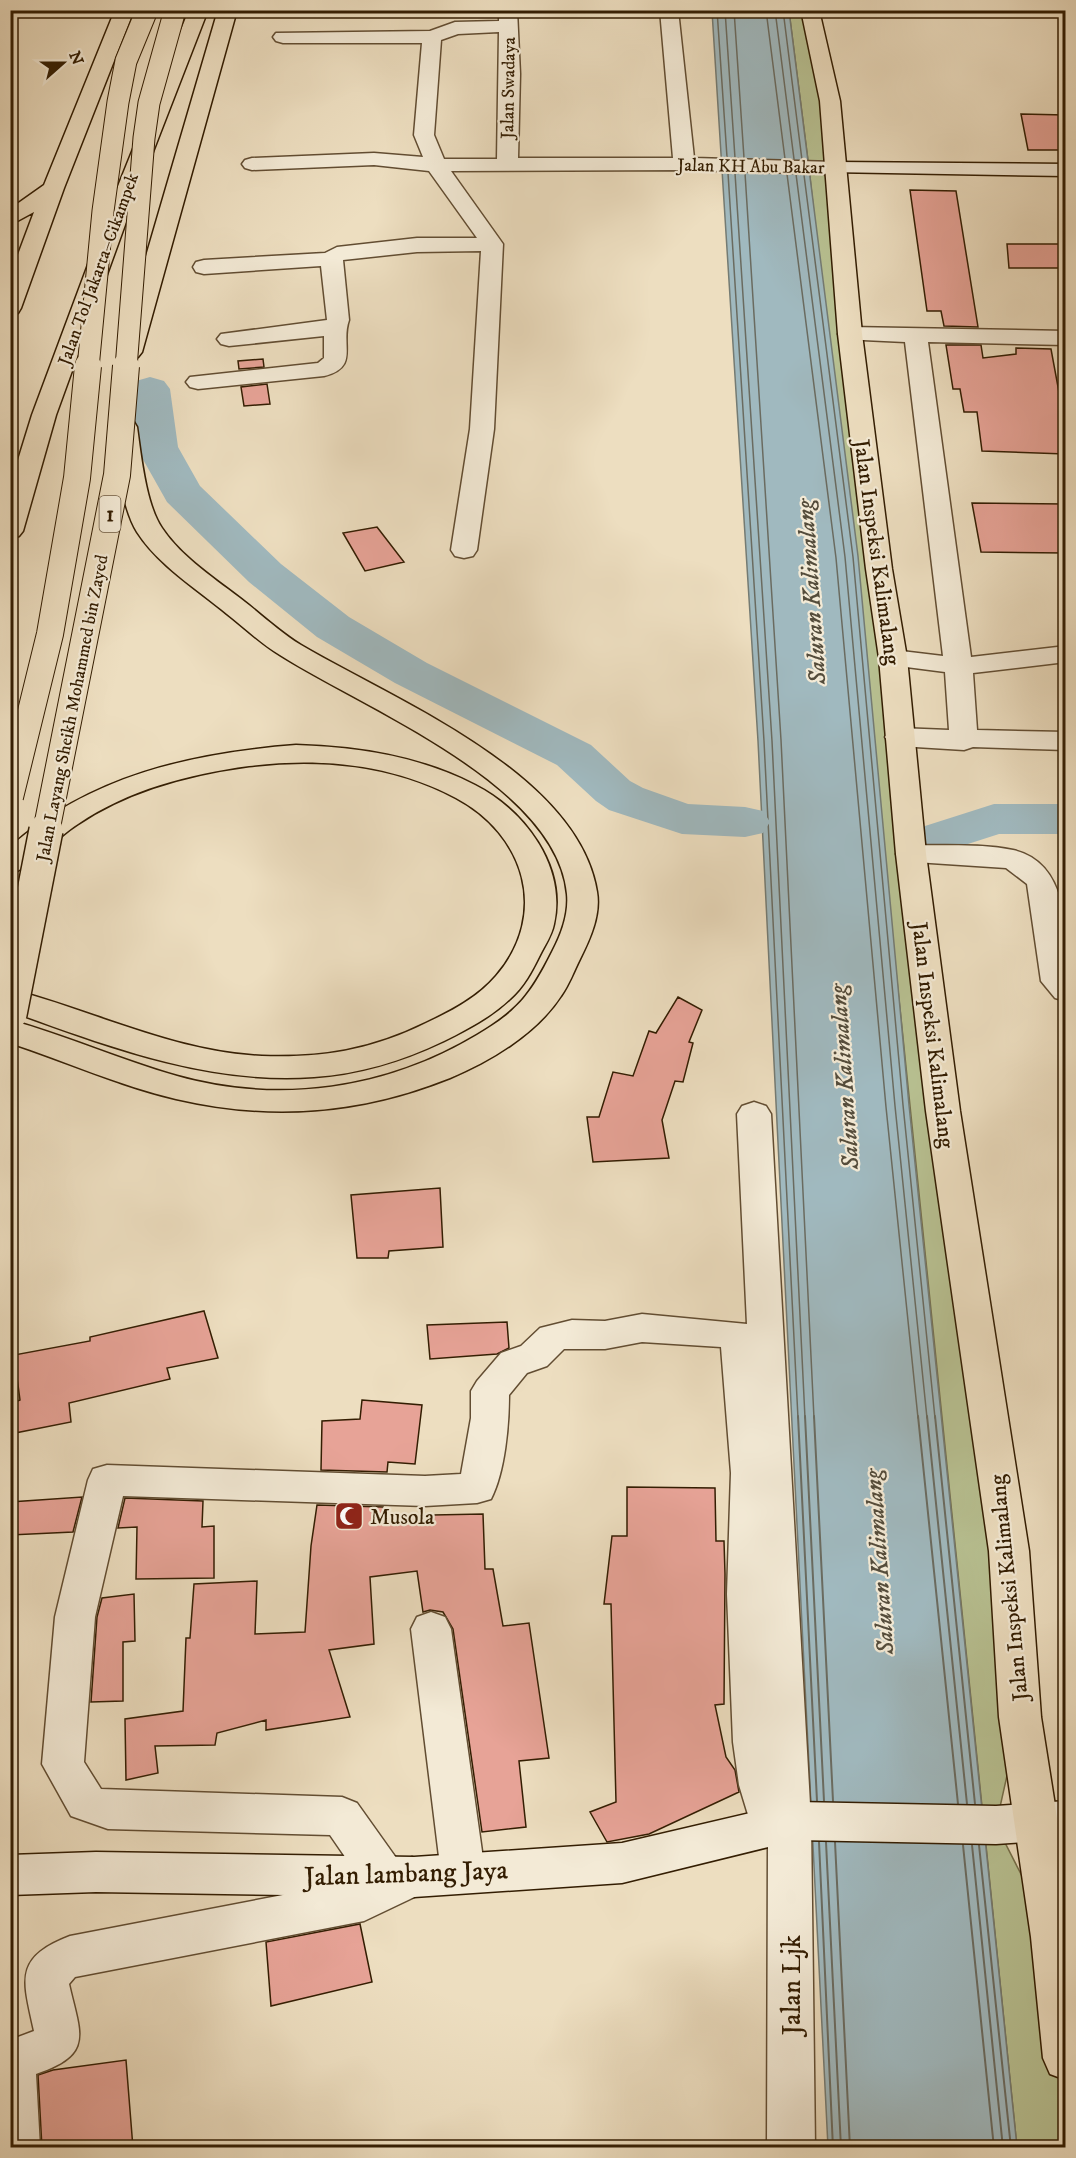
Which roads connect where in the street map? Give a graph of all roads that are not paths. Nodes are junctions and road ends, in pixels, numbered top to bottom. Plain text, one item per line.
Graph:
1 (125, 10) edge
2 (147, 10) edge
3 (175, 10) edge
4 (199, 10) edge
5 (228, 10) edge
6 (669, 10) edge
7 (810, 10) edge
8 (508, 18) edge
9 (283, 37) dead end
10 (432, 37) junction
11 (252, 164) dead end
12 (684, 164) junction
13 (435, 165) junction
14 (507, 165) junction
15 (827, 168) junction
16 (1065, 170) edge
17 (53, 188) junction
18 (10, 219) edge
19 (492, 244) junction
20 (331, 259) junction
21 (204, 267) dead end
22 (10, 308) edge
23 (335, 328) junction
24 (850, 334) junction
25 (916, 337) junction
26 (1065, 338) edge
27 (229, 339) dead end
28 (198, 382) dead end
29 (10, 531) edge
30 (464, 550) dead end
31 (1065, 654) edge
32 (894, 658) junction
33 (960, 666) junction
34 (898, 737) junction
35 (964, 741) junction
36 (1065, 741) edge
37 (10, 797) edge
38 (911, 854) junction
39 (10, 865) edge
40 (1065, 991) edge
41 (17, 1017) edge
42 (754, 1114) dead end
43 (431, 1629) dead end
44 (786, 1823) junction
45 (1032, 1823) edge
46 (463, 1874) junction
47 (10, 1875) edge
48 (399, 1877) junction
49 (1065, 2058) edge
50 (16, 2148) edge
51 (791, 2148) edge

1 - 17 main road
2 - 37 main road, Jalan Layang Sheikh Mohammed bin Zayed / 1, bridge
3 - 41 main road, Jalan Layang Sheikh Mohammed bin Zayed / 1, bridge
4 - 29 main road, Jalan Tol Jakarta–Cikampek
5 - 41 main road
6 - 12 street
7 - 15 main road, Jalan Inspeksi Kalimalang
8 - 10 street
8 - 14 street, Jalan Swadaya
9 - 10 street
10 - 13 street
11 - 13 street, Jalan KH Abu Bakar
12 - 14 street, Jalan KH Abu Bakar
12 - 15 street, Jalan KH Abu Bakar
13 - 14 street, Jalan KH Abu Bakar
13 - 19 street
15 - 16 street, Jalan KH Abu Bakar
15 - 24 main road, Jalan Inspeksi Kalimalang
17 - 18 main road
17 - 22 main road
19 - 20 street
19 - 30 street
20 - 21 street
20 - 23 street
23 - 27 street
23 - 28 street
24 - 25 street
24 - 32 main road, Jalan Inspeksi Kalimalang
25 - 26 street
25 - 33 street
31 - 33 street
32 - 33 street
32 - 34 main road, Jalan Inspeksi Kalimalang
33 - 35 street
34 - 35 street
34 - 38 main road, Jalan Inspeksi Kalimalang
35 - 36 street
38 - 40 street
38 - 45 main road, Jalan Inspeksi Kalimalang
39 - 41 main road
42 - 44 street
43 - 46 street
44 - 45 street
44 - 46 street, Jalan lambang Jaya
44 - 48 street
44 - 51 street, Jalan Ljk
45 - 49 main road, Jalan Inspeksi Kalimalang
46 - 48 street, Jalan lambang Jaya
47 - 48 street, Jalan lambang Jaya
48 - 50 street

